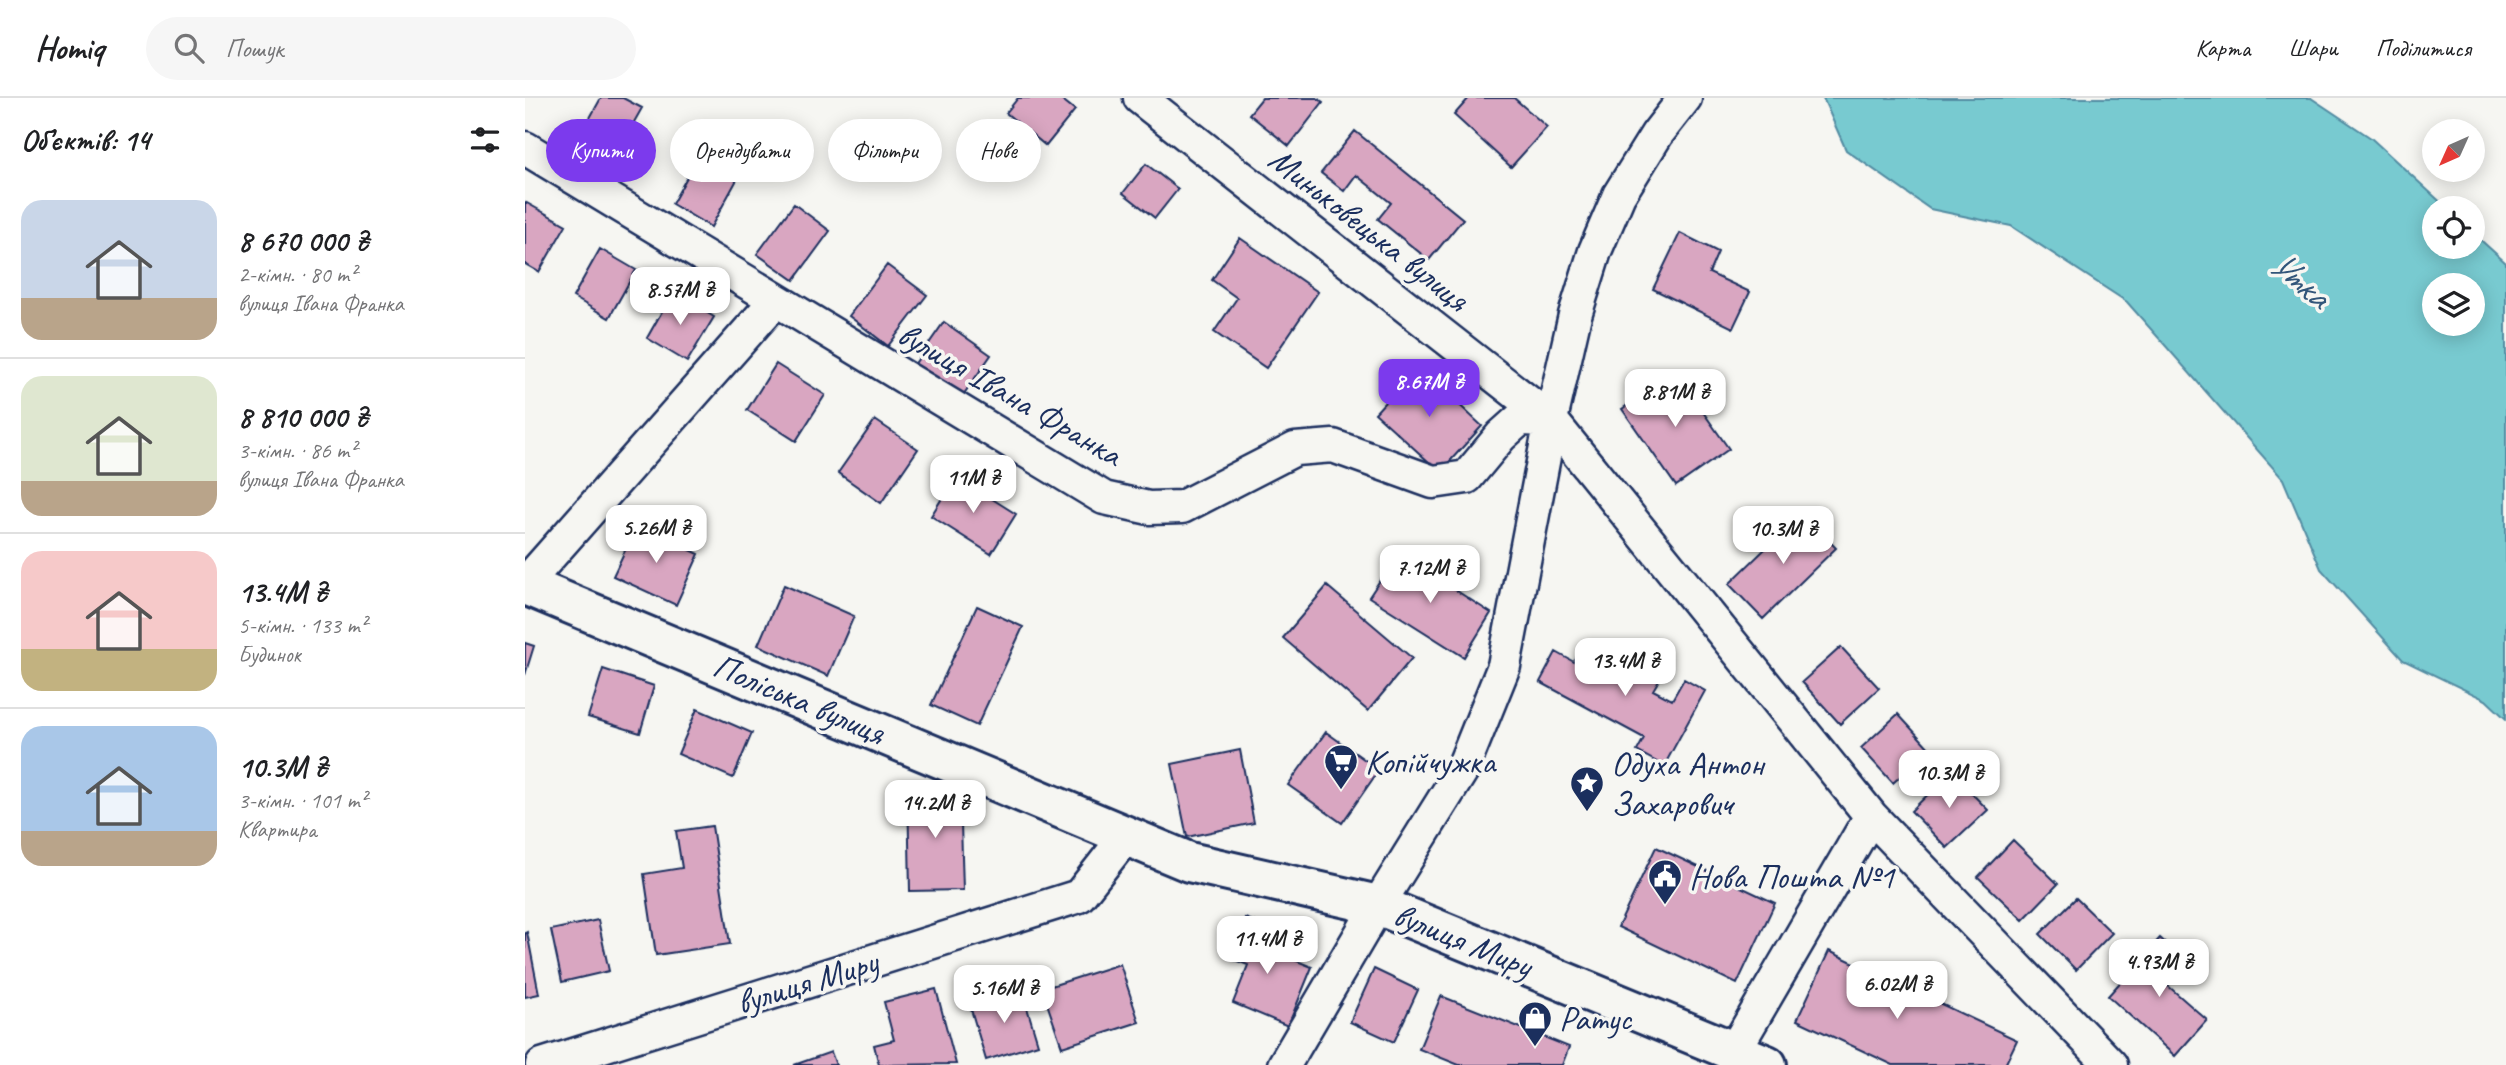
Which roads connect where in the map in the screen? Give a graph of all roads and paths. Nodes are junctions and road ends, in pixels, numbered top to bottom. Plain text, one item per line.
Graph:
1 (1140, 98) edge
2 (1685, 98) edge
3 (525, 148) edge
4 (776, 300) junction
5 (1551, 420) junction
6 (525, 584) edge
7 (1871, 816) junction
8 (1126, 836) junction
9 (1189, 862) joint
10 (1378, 905) junction
11 (1750, 1058) edge
12 (543, 1065) edge
13 (1284, 1065) edge
14 (2111, 1065) edge

1 - 5 street, Миньковецька вулиця
2 - 5 street
3 - 4 street, вулиця Івана Франка
4 - 5 street, вулиця Івана Франка
4 - 6 street
5 - 7 street, Миньковецька вулиця
5 - 10 street
6 - 8 main road, Поліська вулиця
7 - 11 street
7 - 14 street, Миньковецька вулиця
8 - 9 main road, Поліська вулиця
8 - 12 street, вулиця Миру
9 - 10 main road, вулиця Миру
10 - 11 main road, вулиця Миру
10 - 13 street

